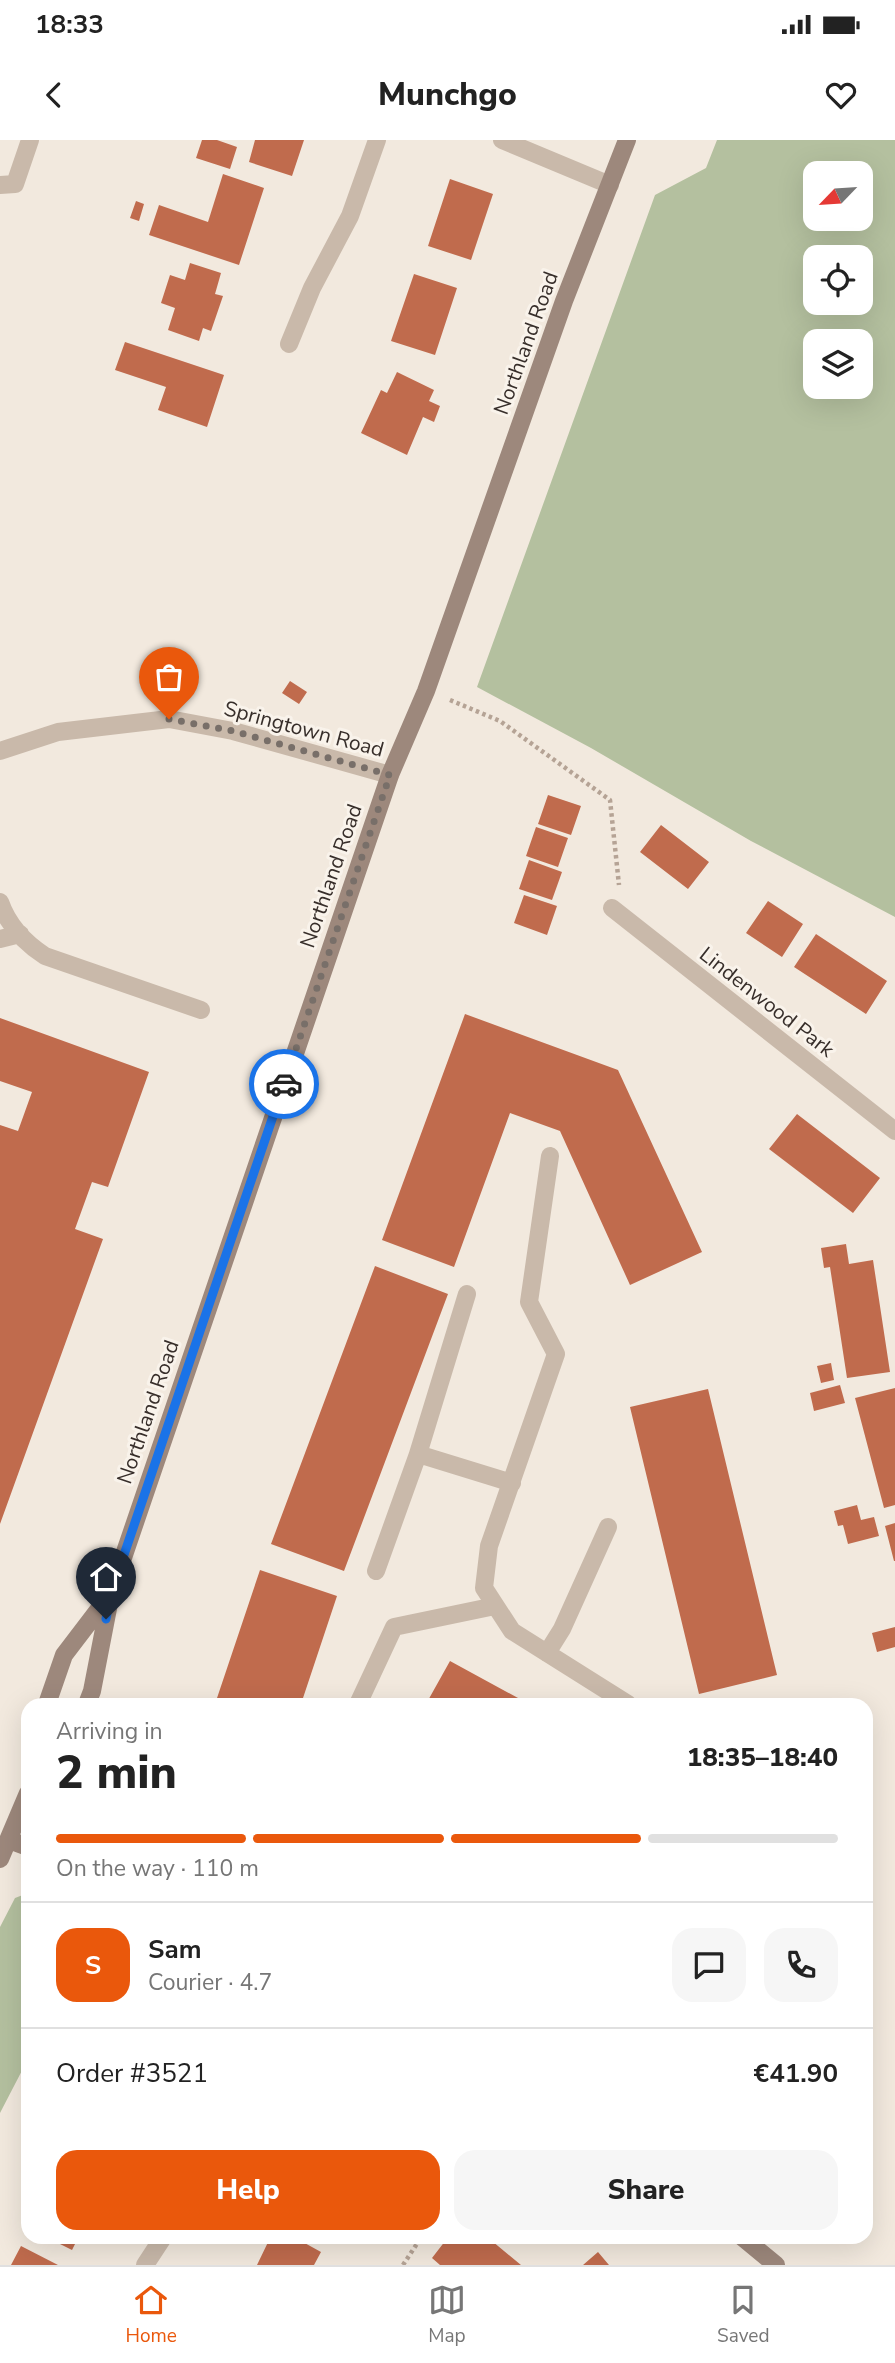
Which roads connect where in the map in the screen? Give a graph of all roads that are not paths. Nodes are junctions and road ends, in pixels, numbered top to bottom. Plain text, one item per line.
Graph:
1 (30, 140) edge
2 (377, 140) edge
3 (502, 140) edge
4 (626, 140) edge
5 (0, 184) edge
6 (610, 185) junction
7 (289, 344) dead end
8 (0, 751) edge
9 (390, 775) junction
10 (0, 902) edge
11 (612, 908) road end
12 (20, 934) junction
13 (0, 939) edge
14 (201, 1010) dead end
15 (895, 1131) edge
16 (550, 1156) dead end
17 (467, 1294) dead end
18 (418, 1454) junction
19 (512, 1483) junction
20 (608, 1527) dead end
21 (376, 1571) dead end
22 (111, 1593) junction
23 (495, 1606) junction
24 (547, 1653) junction
25 (49, 1698) edge
26 (89, 1698) edge
27 (361, 1698) edge
28 (606, 1698) edge
29 (21, 1811) edge
30 (9, 1840) junction
31 (21, 1844) edge
32 (0, 1859) edge
33 (159, 2244) edge
34 (751, 2244) edge
35 (145, 2265) edge
36 (776, 2265) edge

1 - 5 street
2 - 7 street
3 - 6 street
4 - 6 main road, Northland Road
6 - 9 main road, Northland Road
8 - 9 street, Springtown Road
9 - 22 main road, Northland Road
10 - 12 street
11 - 15 street, Lindenwood Park
12 - 13 street
12 - 14 street
16 - 19 street
17 - 18 street
18 - 19 street
18 - 21 street
19 - 23 street
20 - 24 street
22 - 25 main road, Northland Road
22 - 26 main road, Northland Road
23 - 24 street
23 - 27 street
24 - 28 street
29 - 30 main road
30 - 31 main road
30 - 32 main road
33 - 35 street
34 - 36 main road

